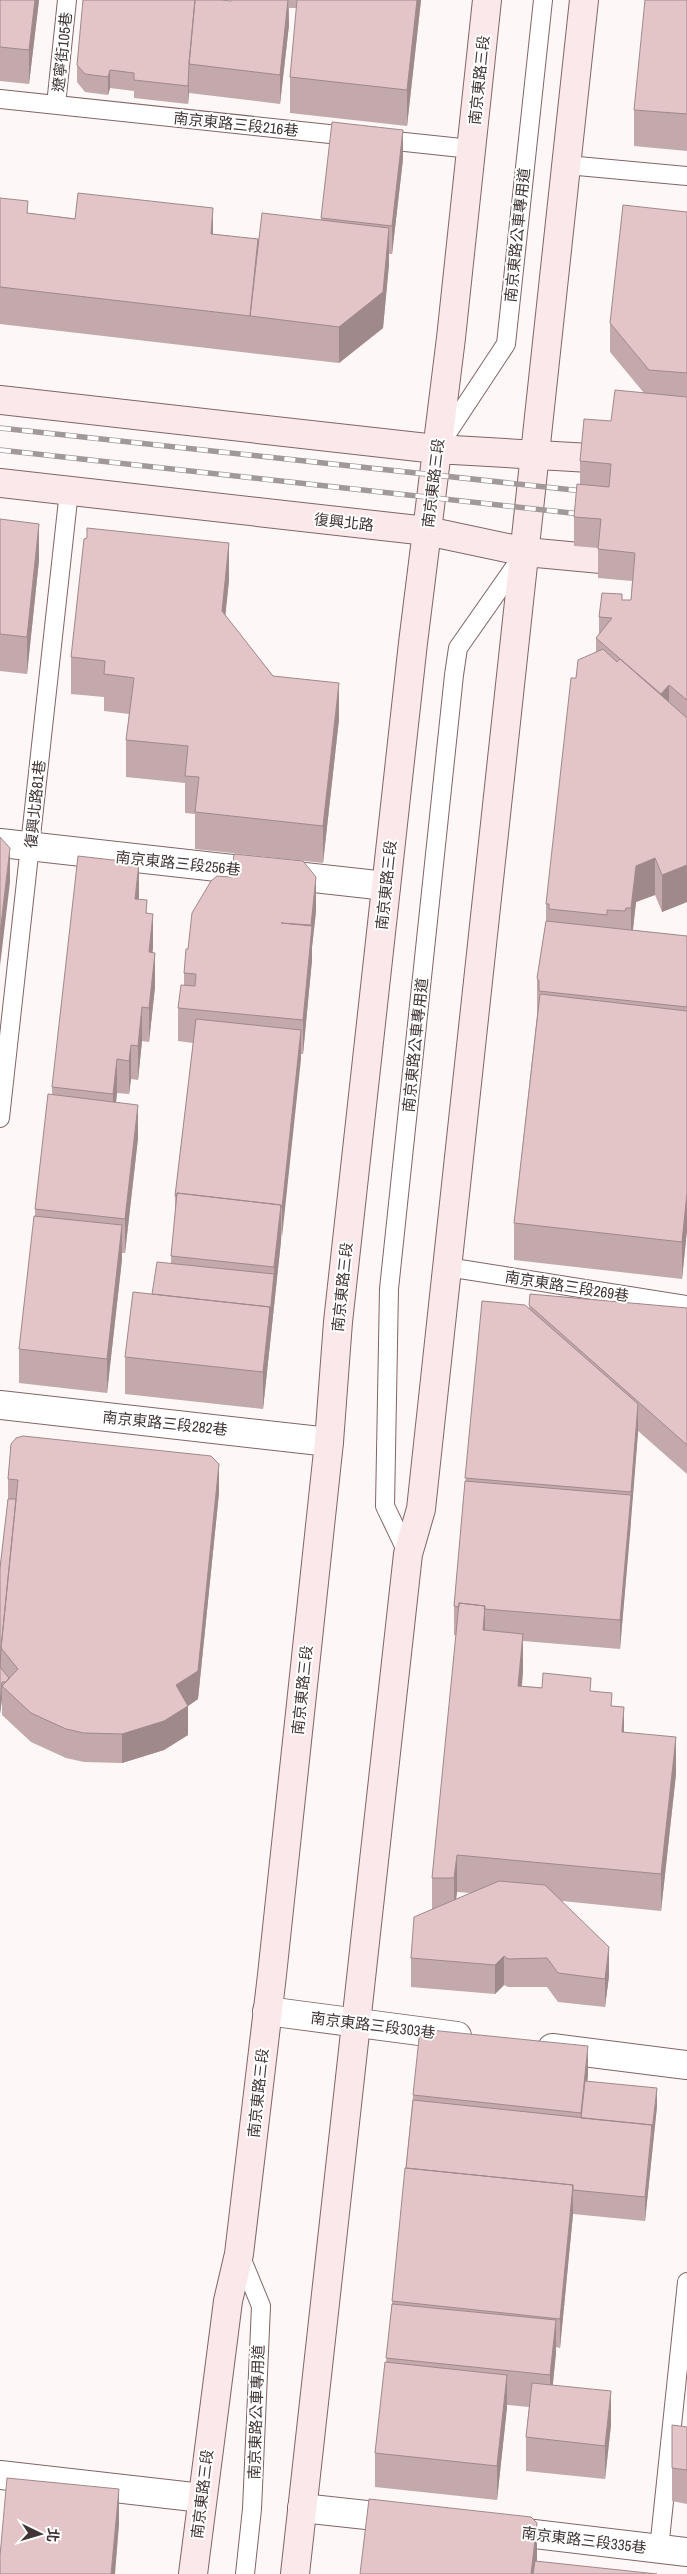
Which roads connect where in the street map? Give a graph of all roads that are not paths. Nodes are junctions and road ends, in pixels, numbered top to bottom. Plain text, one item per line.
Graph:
1 (68, 0) edge
2 (487, 0) edge
3 (543, 0) edge
4 (584, 0) edge
5 (0, 99) edge
6 (56, 105) junction
7 (471, 149) junction
8 (567, 165) junction
9 (687, 176) edge
10 (0, 400) edge
11 (436, 449) junction
12 (535, 455) junction
13 (687, 469) edge
14 (0, 483) edge
15 (69, 491) junction
16 (427, 531) junction
17 (526, 552) junction
18 (687, 567) edge
19 (0, 843) edge
20 (30, 846) junction
21 (386, 886) junction
22 (0, 1118) edge
23 (447, 1267) junction
24 (687, 1305) edge
25 (0, 1405) edge
26 (329, 1442) junction
27 (408, 1554) junction
28 (267, 2012) junction
29 (356, 2024) junction
30 (485, 2039) edge
31 (524, 2044) edge
32 (687, 2065) edge
33 (240, 2254) junction
34 (687, 2282) edge
35 (0, 2475) edge
36 (202, 2498) junction
37 (302, 2508) junction
38 (432, 2522) edge
39 (471, 2527) edge
40 (659, 2549) junction
41 (687, 2552) edge
42 (193, 2574) edge
43 (245, 2574) edge
44 (295, 2574) edge

1 - 6 lane, 遼寧街105巷
2 - 7 main road, 南京東路三段
3 - 11 lane, 南京東路公車專用道
4 - 8 main road
5 - 6 lane, 南京東路三段216巷
6 - 7 lane, 南京東路三段216巷
7 - 11 main road, 南京東路三段
8 - 9 lane
8 - 12 main road
10 - 11 main road
11 - 12 main road
11 - 16 main road, 南京東路三段
12 - 13 main road
12 - 17 main road
14 - 15 main road, 復興北路
15 - 16 main road, 復興北路
15 - 20 lane, 復興北路81巷
16 - 17 main road, 復興北路
16 - 21 main road, 南京東路三段
17 - 18 main road, 復興北路
17 - 23 main road
17 - 27 lane, 南京東路公車專用道
19 - 20 street, 南京東路三段256巷
20 - 21 street, 南京東路三段256巷
20 - 22 lane, 復興北路81巷
21 - 26 main road, 南京東路三段
23 - 24 lane, 南京東路三段269巷
23 - 27 main road
25 - 26 street, 南京東路三段282巷
26 - 28 main road, 南京東路三段
27 - 29 main road
28 - 29 street, 南京東路三段303巷
28 - 33 main road, 南京東路三段
29 - 30 street, 南京東路三段303巷
29 - 37 main road
31 - 32 street
33 - 36 main road, 南京東路三段
33 - 43 lane, 南京東路公車專用道
34 - 40 lane
35 - 36 street
36 - 42 main road, 南京東路三段
37 - 38 street
37 - 44 main road
39 - 40 street, 南京東路三段335巷
40 - 41 street, 南京東路三段335巷

